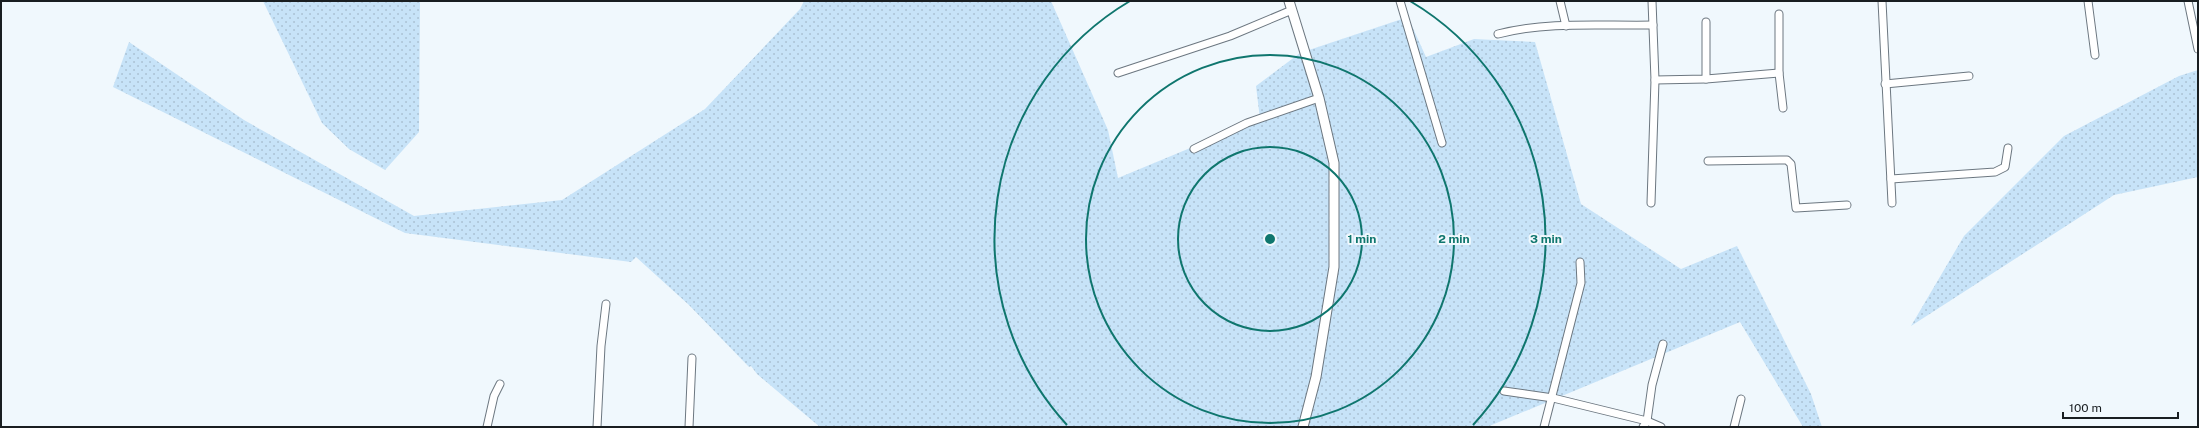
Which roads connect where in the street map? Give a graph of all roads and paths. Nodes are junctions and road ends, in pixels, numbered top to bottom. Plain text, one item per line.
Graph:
1 (1289, 1) edge
2 (1400, 1) edge
3 (1560, 1) edge
4 (1652, 1) edge
5 (1882, 1) edge
6 (2088, 1) edge
7 (2188, 1) edge
8 (1292, 10) junction
9 (1779, 14) dead end
10 (1706, 22) dead end
11 (1653, 25) junction
12 (1566, 26) junction
13 (1498, 34) dead end
14 (2198, 49) edge
15 (2095, 55) dead end
16 (1118, 73) dead end
17 (1779, 73) junction
18 (1969, 76) dead end
19 (1655, 80) junction
20 (1706, 80) junction
21 (1885, 84) junction
22 (1319, 98) junction
23 (1783, 108) dead end
24 (1442, 143) dead end
25 (2008, 148) dead end
26 (1194, 149) dead end
27 (1708, 161) dead end
28 (1891, 179) junction
29 (1652, 203) dead end
30 (1892, 203) dead end
31 (1847, 205) dead end
32 (1580, 262) dead end
33 (606, 304) dead end
34 (1663, 344) dead end
35 (692, 358) dead end
36 (500, 384) dead end
37 (1504, 390) dead end
38 (1553, 398) junction
39 (1741, 399) dead end
40 (1645, 424) edge
41 (487, 427) edge
42 (597, 427) edge
43 (689, 427) edge
44 (1303, 427) edge
45 (1544, 427) edge
46 (1661, 427) edge
47 (1734, 427) edge

1 - 8 street
2 - 24 street
3 - 12 street
4 - 11 street
5 - 21 street
6 - 15 street
7 - 14 street
8 - 16 street
8 - 22 street
9 - 17 street
10 - 20 street
11 - 12 street
11 - 19 street
12 - 13 street
17 - 20 street
17 - 23 street
18 - 21 street
19 - 20 street
19 - 29 street
21 - 28 street
22 - 26 street
22 - 44 street
25 - 28 street
27 - 31 street
28 - 30 street
32 - 38 street
33 - 42 street
34 - 40 street
35 - 43 street
36 - 41 street
37 - 38 street
38 - 40 street
38 - 45 street
39 - 47 street
40 - 46 street

